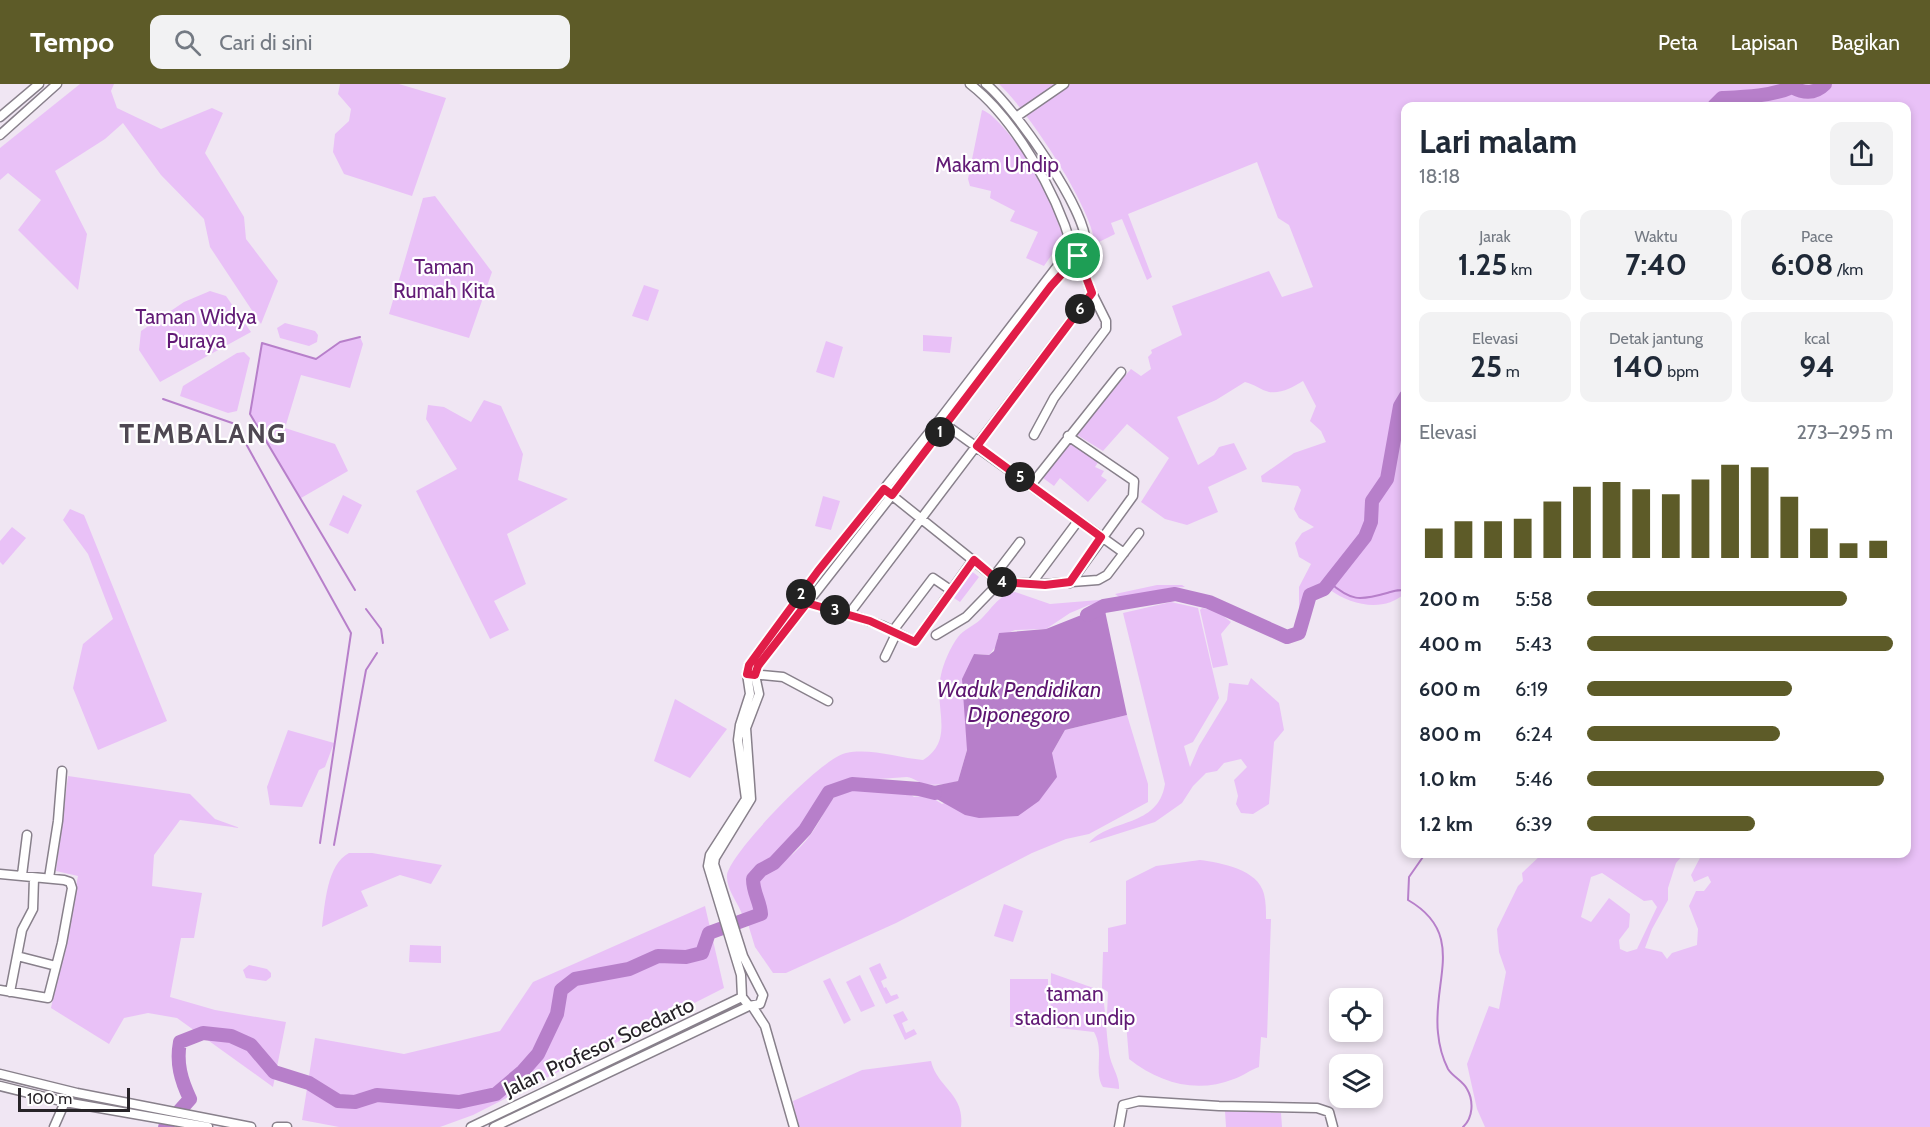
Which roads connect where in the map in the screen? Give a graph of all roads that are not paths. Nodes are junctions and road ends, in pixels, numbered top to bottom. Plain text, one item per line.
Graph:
1 (39, 84) edge
2 (57, 84) edge
3 (970, 84) edge
4 (986, 84) edge
5 (1064, 84) edge
6 (0, 117) edge
7 (1016, 117) junction
8 (0, 135) edge
9 (1072, 247) junction
10 (1078, 256) junction
11 (1092, 293) junction
12 (1121, 372) dead end
13 (943, 422) junction
14 (1034, 435) dead end
15 (1068, 436) junction
16 (977, 446) junction
17 (1031, 485) junction
18 (884, 489) junction
19 (892, 495) junction
20 (922, 518) junction
21 (1078, 521) junction
22 (1138, 533) dead end
23 (1101, 537) junction
24 (1020, 542) dead end
25 (1124, 553) junction
26 (974, 560) junction
27 (997, 579) junction
28 (1070, 582) junction
29 (1031, 584) junction
30 (952, 591) junction
31 (807, 603) junction
32 (849, 614) junction
33 (894, 633) junction
34 (936, 635) dead end
35 (885, 657) dead end
36 (751, 674) junction
37 (828, 701) dead end
38 (62, 771) dead end
39 (27, 835) dead end
40 (0, 874) edge
41 (22, 875) junction
42 (34, 878) junction
43 (49, 878) junction
44 (17, 956) junction
45 (740, 959) junction
46 (57, 966) junction
47 (757, 987) junction
48 (0, 990) edge
49 (10, 992) junction
50 (743, 995) junction
51 (754, 1005) junction
52 (0, 1074) edge
53 (0, 1086) edge
54 (65, 1102) junction
55 (161, 1118) junction
56 (54, 1127) edge
57 (153, 1127) edge
58 (206, 1127) edge
59 (251, 1127) edge
60 (277, 1127) edge
61 (287, 1127) edge
62 (471, 1127) edge
63 (494, 1127) edge
64 (794, 1127) edge
65 (1119, 1127) edge
66 (1333, 1127) edge

1 - 6 street
2 - 8 street
3 - 9 street
4 - 7 street
5 - 7 street
7 - 10 street
9 - 10 street
9 - 13 street
10 - 11 street
10 - 13 street
11 - 14 street
11 - 16 street
12 - 15 street
13 - 16 street
13 - 18 street
13 - 19 street
15 - 17 street
15 - 23 street
16 - 17 street
16 - 20 street
17 - 21 street
18 - 19 street
18 - 36 street
19 - 20 street
19 - 31 street
20 - 26 street
20 - 32 street
21 - 23 street
21 - 29 street
22 - 25 street
23 - 25 street
23 - 28 street
24 - 27 street
25 - 28 street
26 - 27 street
26 - 30 street
27 - 29 street
27 - 34 street
28 - 29 street
30 - 33 street
30 - 33 street
31 - 32 street
31 - 36 street
32 - 33 street
33 - 35 street
36 - 37 street
36 - 45 street
38 - 43 street
39 - 41 street
40 - 41 street
41 - 42 street
42 - 43 street
42 - 44 street
43 - 46 street
44 - 46 street
44 - 49 street
45 - 47 street
45 - 50 street
46 - 49 street
47 - 50 street, Jalan Profesor Soedarto
47 - 51 street
48 - 49 street
50 - 51 street
50 - 62 street, Jalan Profesor Soedarto
51 - 63 street, Jalan Profesor Soedarto
51 - 64 street
52 - 59 street
53 - 54 street
54 - 55 street
54 - 56 street
55 - 57 street
55 - 58 street
60 - 61 street
65 - 66 street

